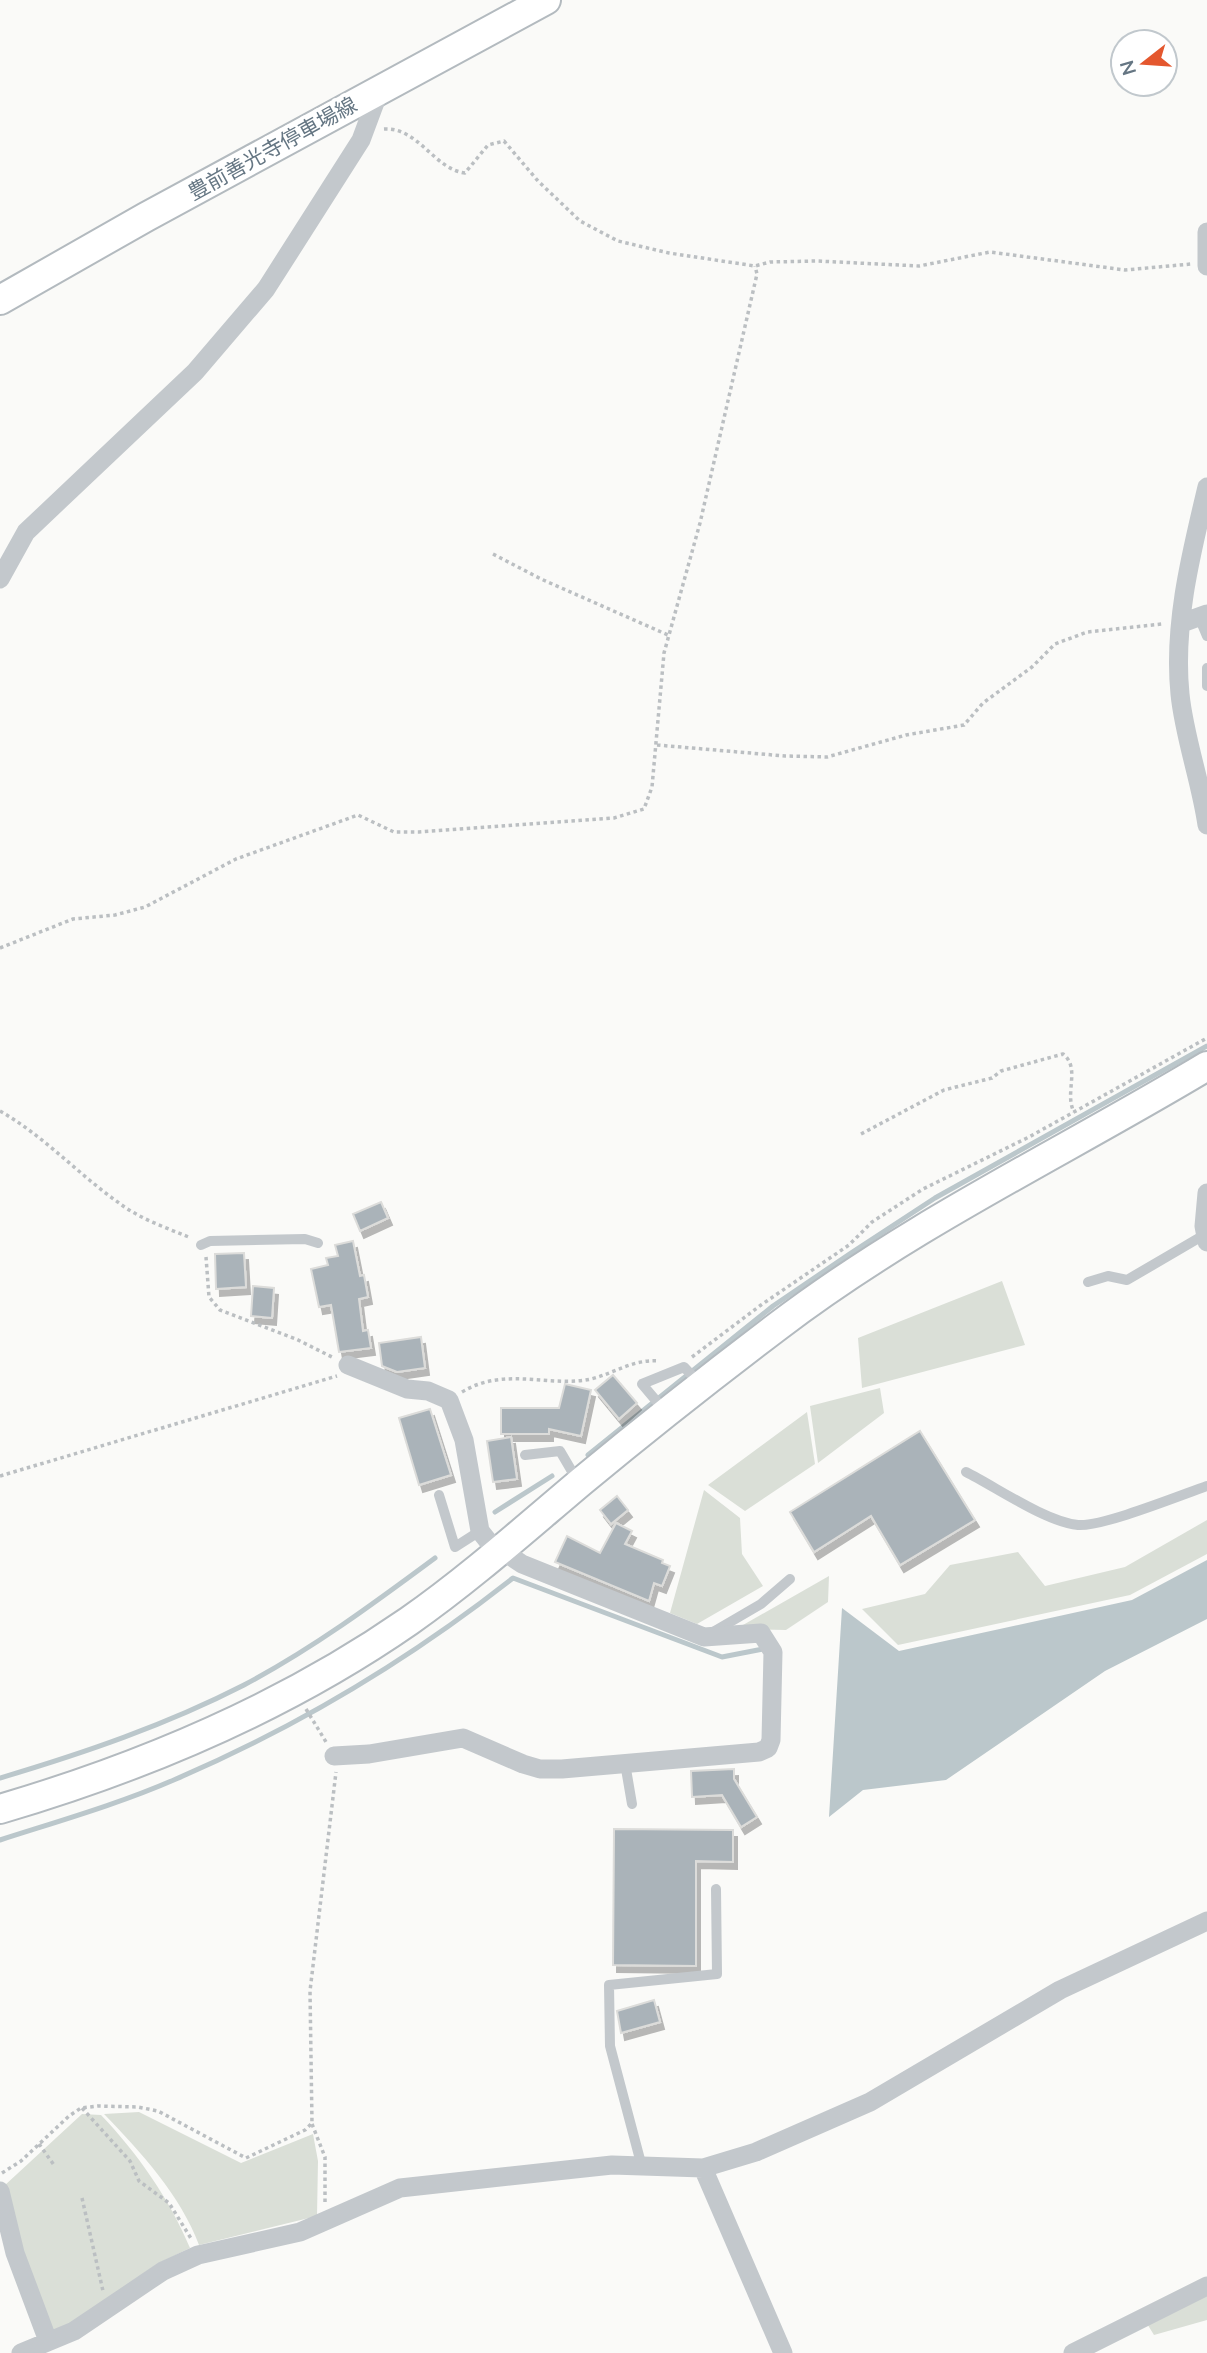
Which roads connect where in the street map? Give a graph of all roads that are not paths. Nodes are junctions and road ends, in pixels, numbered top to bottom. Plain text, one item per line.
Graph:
1 (546, 0) edge
2 (380, 89) junction
3 (1207, 232) edge
4 (1207, 264) edge
5 (0, 300) edge
6 (1207, 487) edge
7 (0, 579) edge
8 (1196, 618) edge
9 (1207, 636) edge
10 (1207, 668) edge
11 (1207, 686) edge
12 (1207, 825) edge
13 (1207, 1066) edge
14 (1207, 1194) edge
15 (1206, 1239) edge
16 (318, 1243) dead end
17 (201, 1245) road end
18 (1088, 1282) dead end
19 (348, 1365) road end
20 (692, 1375) junction
21 (660, 1405) junction
22 (525, 1455) dead end
23 (966, 1472) dead end
24 (579, 1483) junction
25 (1207, 1486) edge
26 (439, 1495) dead end
27 (490, 1540) junction
28 (790, 1579) dead end
29 (704, 1637) junction
30 (334, 1756) road end
31 (625, 1763) junction
32 (632, 1804) dead end
33 (0, 1809) edge
34 (716, 1889) dead end
35 (1207, 1921) edge
36 (642, 2168) junction
37 (703, 2168) junction
38 (0, 2191) edge
39 (1207, 2286) edge
40 (48, 2341) junction
41 (22, 2353) edge
42 (783, 2353) edge
43 (1073, 2353) edge

1 - 2 street, 豊前善光寺停車場線
2 - 5 street, 豊前善光寺停車場線
2 - 7 street
3 - 4 street
6 - 8 street
8 - 9 lane
8 - 12 street
10 - 11 lane
13 - 20 street
14 - 15 street
15 - 18 lane
16 - 17 lane
19 - 27 street
20 - 21 street
20 - 21 lane
21 - 24 street
22 - 24 lane
23 - 25 lane
24 - 27 street
26 - 27 lane
27 - 29 street
27 - 33 street
28 - 29 lane
29 - 31 street
30 - 31 street
31 - 32 lane
34 - 36 lane
35 - 37 street
36 - 37 street
36 - 40 street
37 - 42 street
38 - 40 street
39 - 43 street
40 - 41 street

